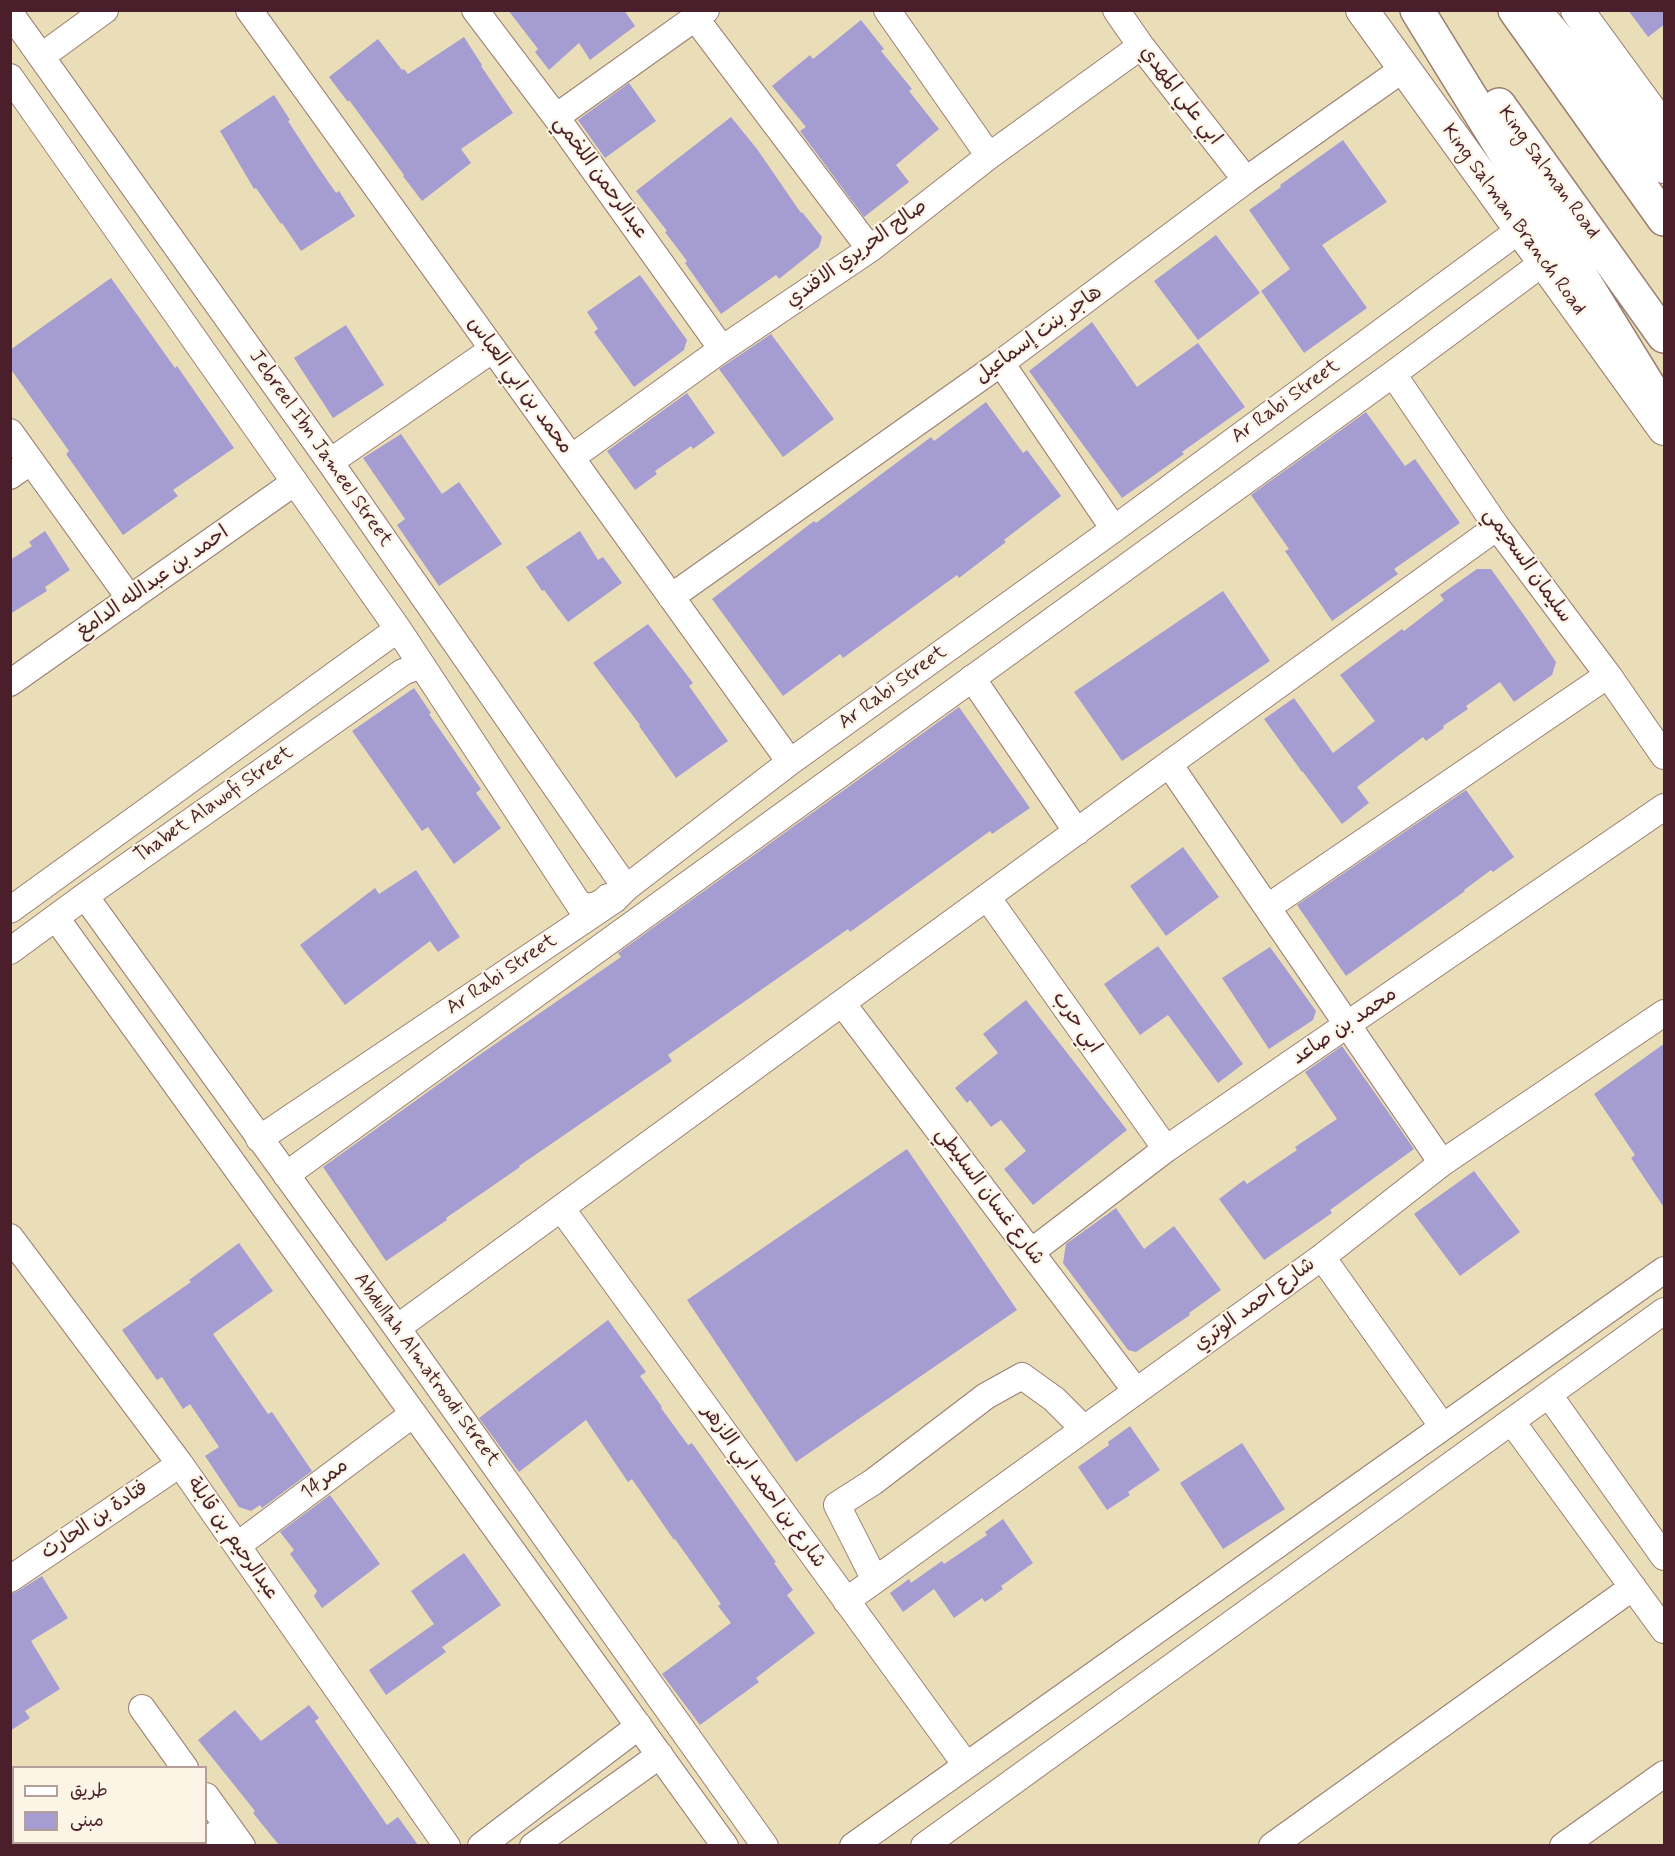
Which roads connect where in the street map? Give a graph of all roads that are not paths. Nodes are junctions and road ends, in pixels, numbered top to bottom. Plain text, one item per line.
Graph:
1 (105, 10) edge
2 (249, 10) edge
3 (475, 10) edge
4 (887, 10) edge
5 (1116, 10) edge
6 (1362, 10) edge
7 (1417, 10) edge
8 (1431, 10) edge
9 (1515, 10) edge
10 (1534, 10) edge
11 (1577, 10) edge
12 (10, 13) edge
13 (701, 15) edge
14 (1141, 46) junction
15 (42, 56) junction
16 (1403, 69) junction
17 (10, 77) edge
18 (556, 117) junction
19 (1663, 124) edge
20 (989, 156) junction
21 (1665, 167) edge
22 (1246, 180) junction
23 (1665, 219) edge
24 (1521, 229) junction
25 (870, 249) junction
26 (1544, 262) junction
27 (1665, 336) edge
28 (493, 349) junction
29 (722, 349) junction
30 (1001, 363) junction
31 (1393, 374) junction
32 (1665, 411) edge
33 (1665, 429) edge
34 (10, 432) edge
35 (571, 458) junction
36 (31, 461) junction
37 (330, 462) junction
38 (10, 476) edge
39 (295, 482) junction
40 (1497, 527) junction
41 (1114, 529) junction
42 (671, 597) junction
43 (130, 599) junction
44 (389, 635) junction
45 (412, 668) junction
46 (1608, 675) junction
47 (972, 678) junction
48 (10, 683) edge
49 (1665, 756) edge
50 (790, 762) junction
51 (1168, 764) junction
52 (1665, 807) edge
53 (1077, 832) junction
54 (622, 881) junction
55 (85, 896) junction
56 (987, 897) junction
57 (1268, 908) junction
58 (10, 910) edge
59 (56, 918) junction
60 (10, 951) edge
61 (842, 1003) junction
62 (1665, 1013) edge
63 (1347, 1026) junction
64 (259, 1139) junction
65 (1166, 1149) junction
66 (1442, 1163) junction
67 (286, 1175) junction
68 (561, 1208) junction
69 (10, 1237) edge
70 (1031, 1252) junction
71 (1322, 1257) junction
72 (1665, 1270) edge
73 (1665, 1311) edge
74 (397, 1328) junction
75 (1136, 1391) junction
76 (1549, 1395) junction
77 (413, 1414) junction
78 (1512, 1422) junction
79 (1443, 1427) junction
80 (1084, 1429) junction
81 (180, 1464) junction
82 (238, 1545) junction
83 (1665, 1557) edge
84 (10, 1579) edge
85 (875, 1580) junction
86 (1633, 1587) junction
87 (846, 1601) junction
88 (1665, 1630) edge
89 (142, 1708) dead end
90 (639, 1726) junction
91 (660, 1755) junction
92 (966, 1765) junction
93 (184, 1766) edge
94 (1665, 1774) edge
95 (207, 1797) edge
96 (235, 1836) edge
97 (1594, 1836) edge
98 (207, 1841) edge
99 (447, 1845) edge
100 (481, 1845) edge
101 (533, 1845) edge
102 (725, 1845) edge
103 (765, 1845) edge
104 (853, 1845) edge
105 (924, 1845) edge
106 (1272, 1845) edge
107 (1563, 1845) edge

1 - 15 street
2 - 28 street, محمد بن ابي العباس
3 - 18 street, عبدالرحمن اللخمي
4 - 20 street
5 - 14 street, ابي علي المهدي
6 - 16 main road, King Salman Branch Road
7 - 32 highway
8 - 27 highway, King Salman Road
9 - 23 highway
10 - 21 main road
11 - 19 main road
12 - 15 street, Jebreel Ibn Jameel Street
13 - 18 street
13 - 25 street
14 - 20 street, صالح الحريري الافندي
14 - 22 street, ابي علي المهدي
15 - 37 street, Jebreel Ibn Jameel Street
16 - 22 street, هاجر بنت إسماعيل
16 - 24 main road, King Salman Branch Road
17 - 39 street, Jebreel Ibn Jameel Street
18 - 29 street, عبدالرحمن اللخمي
20 - 25 street, صالح الحريري الافندي
22 - 30 street, هاجر بنت إسماعيل
24 - 26 main road, King Salman Branch Road
24 - 41 street, Ar Rabi Street
25 - 29 street, صالح الحريري الافندي
26 - 31 street, Ar Rabi Street
26 - 33 main road, King Salman Branch Road
28 - 35 street, محمد بن ابي العباس
28 - 37 street
29 - 35 street, صالح الحريري الافندي
30 - 41 street
30 - 42 street, هاجر بنت إسماعيل
31 - 40 street, سليمان السحيمي
31 - 47 street, Ar Rabi Street
34 - 36 street
35 - 42 street, محمد بن ابي العباس
36 - 38 street
36 - 43 street
37 - 54 street, Jebreel Ibn Jameel Street
39 - 43 street, احمد بن عبدالله الدامغ
39 - 44 street, Jebreel Ibn Jameel Street
40 - 46 street, سليمان السحيمي
40 - 51 street
41 - 50 street, Ar Rabi Street
42 - 50 street, محمد بن ابي العباس
43 - 48 street, احمد بن عبدالله الدامغ
44 - 45 street, Jebreel Ibn Jameel Street
44 - 58 street, Thabet Alawofi Street
45 - 54 street, Jebreel Ibn Jameel Street
45 - 55 street, Thabet Alawofi Street
46 - 49 street, سليمان السحيمي
46 - 57 street
47 - 53 street
47 - 67 street, Ar Rabi Street
50 - 54 street, Ar Rabi Street
51 - 53 street
51 - 57 street
52 - 63 street, محمد بن صاعد
53 - 56 street
54 - 64 street, Ar Rabi Street
55 - 59 street, Thabet Alawofi Street
55 - 64 street, Abdullah Almatroodi Street
56 - 61 street
56 - 65 street, ابي حرب
57 - 63 street
59 - 60 street, Thabet Alawofi Street
59 - 77 street, Abdullah Almatroodi Street
61 - 68 street
61 - 70 street, شارع غسان السليطي
62 - 66 street, شارع احمد الوتري
63 - 65 street, محمد بن صاعد
63 - 66 street
64 - 67 street, Abdullah Almatroodi Street
65 - 70 street, محمد بن صاعد
66 - 71 street, شارع احمد الوتري
67 - 74 street, Abdullah Almatroodi Street
68 - 74 street
68 - 87 street, شارع بن احمد ابي الازهر
69 - 81 street, عبدالرحيم بن قابلة
70 - 75 street, شارع غسان السليطي
71 - 75 street, شارع احمد الوتري
71 - 79 street
72 - 79 street
73 - 76 street
74 - 103 street, Abdullah Almatroodi Street
75 - 80 street, شارع احمد الوتري
76 - 78 street
76 - 83 street
77 - 82 street, ممر14
77 - 90 street, Abdullah Almatroodi Street
78 - 86 street
78 - 105 street
79 - 92 street
80 - 85 street, شارع احمد الوتري
80 - 85 street
81 - 82 street, عبدالرحيم بن قابلة
81 - 84 street, فتادة بن الحارث
82 - 99 street, عبدالرحيم بن قابلة
85 - 87 street, شارع احمد الوتري
86 - 88 street
86 - 106 street
87 - 92 street, شارع بن احمد ابي الازهر
89 - 93 street
90 - 91 street, Abdullah Almatroodi Street
90 - 100 street
91 - 101 street
91 - 102 street, Abdullah Almatroodi Street
92 - 104 street
94 - 97 street
95 - 96 street
96 - 98 street
97 - 107 street

